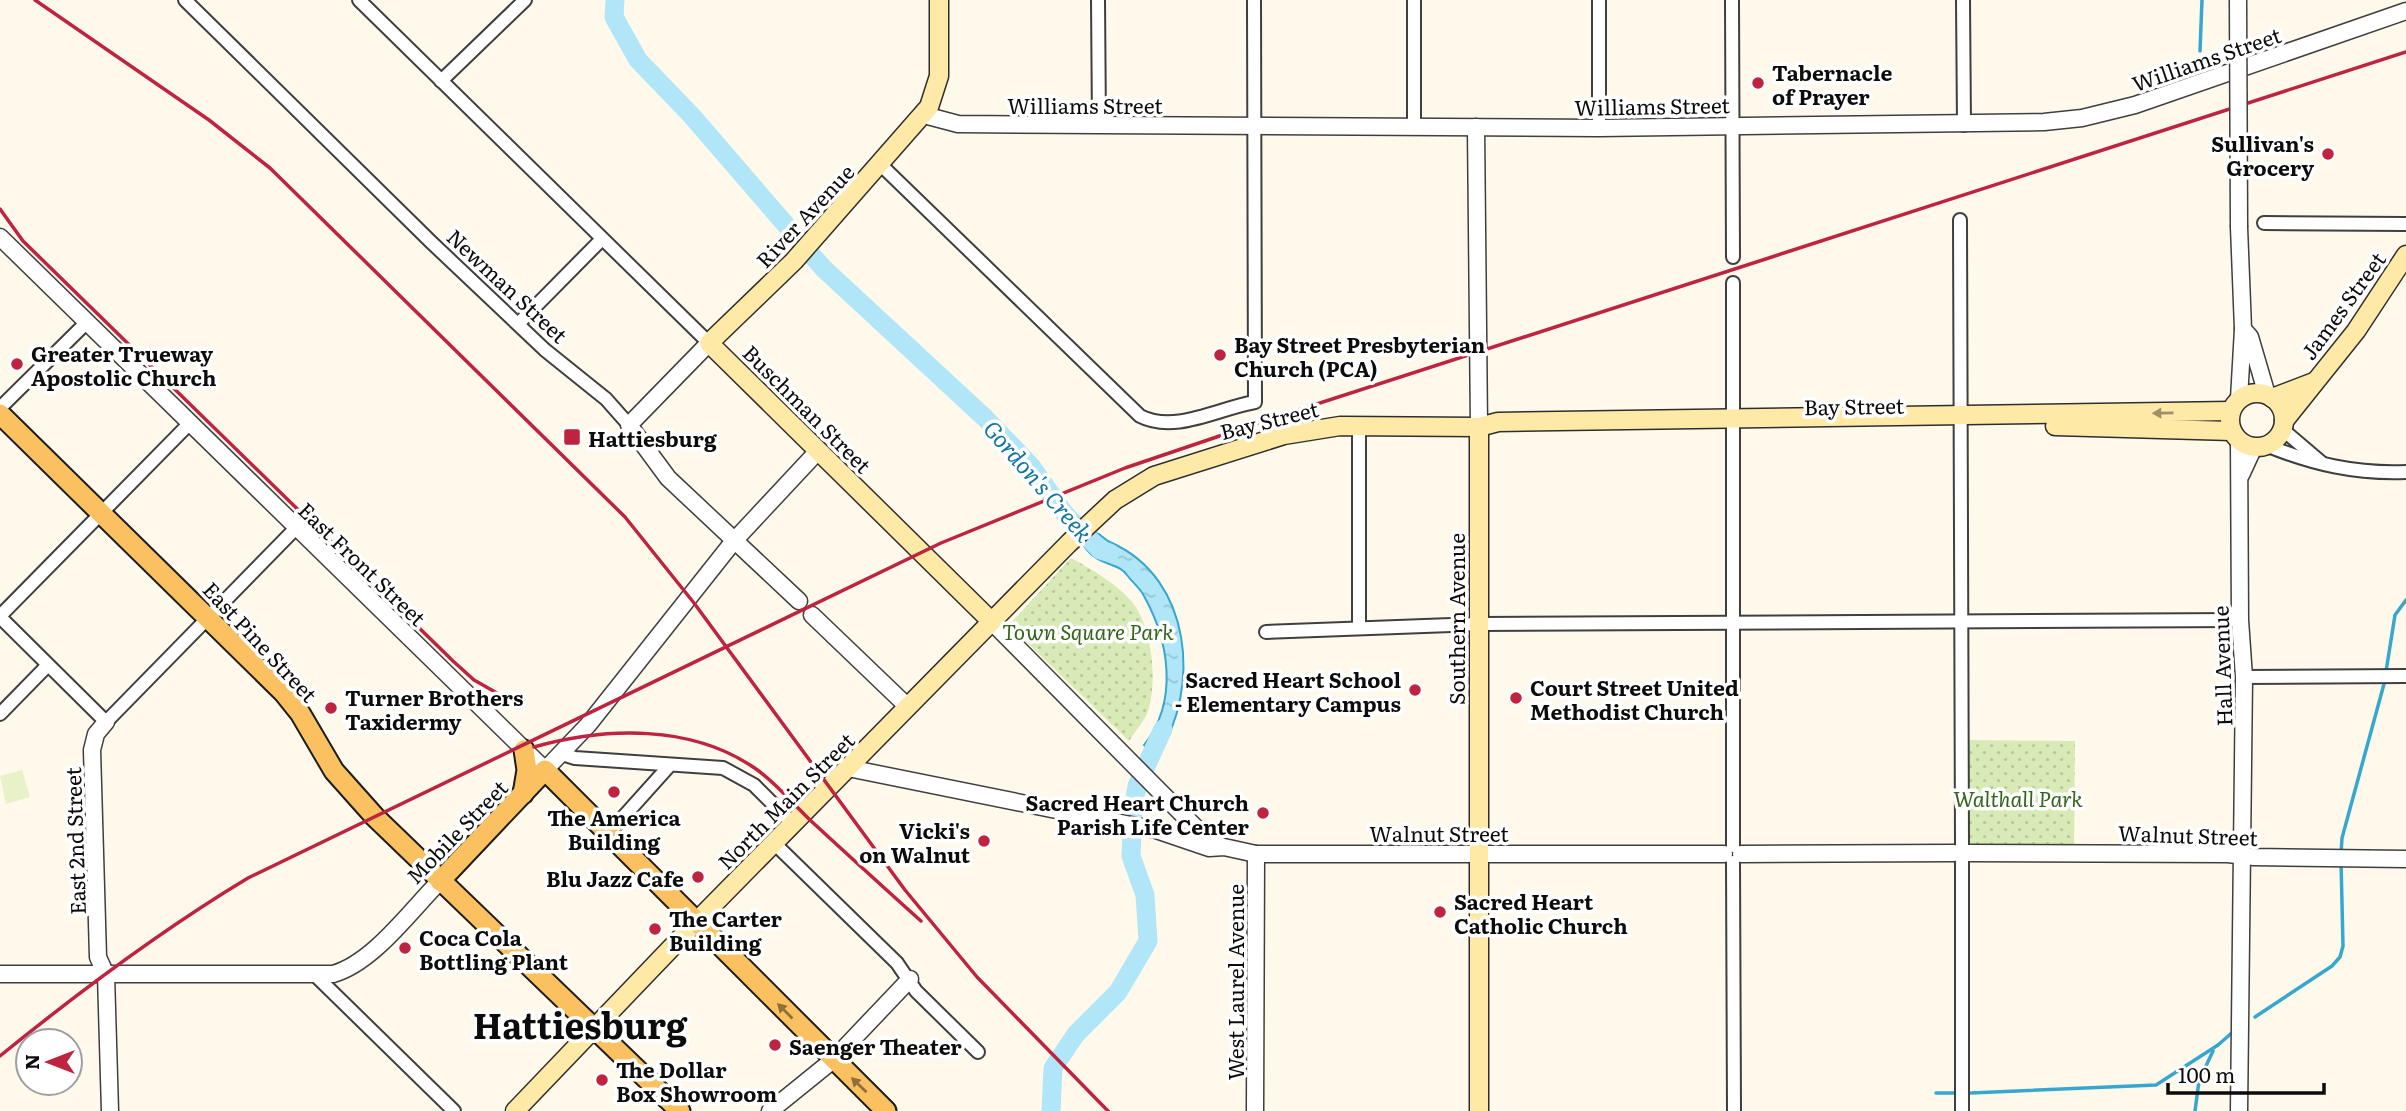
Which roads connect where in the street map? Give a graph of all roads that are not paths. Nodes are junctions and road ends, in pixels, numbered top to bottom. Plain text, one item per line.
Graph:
1 (360, 0) edge
2 (525, 0) edge
3 (939, 0) edge
4 (1098, 0) edge
5 (1254, 0) edge
6 (1414, 0) edge
7 (1599, 0) edge
8 (1732, 0) edge
9 (1963, 0) edge
10 (2238, 0) edge
11 (187, 1) edge
12 (2406, 11) edge
13 (441, 81) junction
14 (924, 115) junction
15 (1099, 125) junction
16 (1253, 125) junction
17 (1731, 125) junction
18 (1964, 125) junction
19 (1414, 126) junction
20 (1476, 127) junction
21 (1599, 128) junction
22 (881, 166) junction
23 (1960, 220) dead end
24 (2264, 223) dead end
25 (2406, 224) edge
26 (0, 237) edge
27 (601, 240) junction
28 (2406, 255) edge
29 (1733, 257) dead end
30 (1733, 283) dead end
31 (86, 323) junction
32 (518, 324) junction
33 (2243, 329) junction
34 (709, 343) junction
35 (2314, 382) junction
36 (2270, 397) junction
37 (2235, 405) junction
38 (0, 408) edge
39 (0, 414) edge
40 (1961, 420) junction
41 (1733, 423) junction
42 (189, 424) junction
43 (629, 425) junction
44 (2283, 425) junction
45 (1359, 426) junction
46 (1479, 427) junction
47 (2248, 441) junction
48 (817, 452) junction
49 (2322, 463) junction
50 (2406, 472) edge
51 (102, 511) junction
52 (1090, 523) joint
53 (295, 529) junction
54 (733, 541) junction
55 (799, 601) dead end
56 (812, 615) dead end
57 (0, 616) edge
58 (208, 618) junction
59 (2240, 620) junction
60 (991, 621) junction
61 (1962, 621) junction
62 (1734, 622) junction
63 (1478, 624) junction
64 (1359, 626) junction
65 (1266, 632) dead end
66 (48, 665) junction
67 (2400, 676) edge
68 (2244, 677) junction
69 (908, 707) junction
70 (0, 714) edge
71 (106, 722) junction
72 (524, 750) junction
73 (562, 754) junction
74 (670, 765) junction
75 (848, 768) junction
76 (545, 770) junction
77 (523, 794) junction
78 (1184, 816) junction
79 (793, 824) junction
80 (1152, 830) junction
81 (608, 834) junction
82 (774, 843) junction
83 (1224, 847) junction
84 (1478, 853) junction
85 (1961, 853) junction
86 (1256, 854) junction
87 (1733, 854) junction
88 (2244, 855) junction
89 (2406, 859) edge
90 (440, 881) junction
91 (696, 922) junction
92 (0, 974) edge
93 (106, 975) junction
94 (315, 975) junction
95 (910, 979) junction
96 (593, 1030) junction
97 (978, 1052) dead end
98 (833, 1059) junction
99 (110, 1111) edge
100 (454, 1111) edge
101 (515, 1111) edge
102 (680, 1111) edge
103 (770, 1111) edge
104 (886, 1111) edge
105 (1255, 1111) edge
106 (1479, 1111) edge
107 (1734, 1111) edge
108 (1962, 1111) edge
109 (2239, 1111) edge
110 (2250, 1111) edge

1 - 13 street, Buschman Street
2 - 13 street
3 - 14 main road, River Avenue
4 - 15 street
5 - 16 street
6 - 19 street
7 - 21 street
8 - 17 street
9 - 18 street
10 - 33 street, bridge
11 - 32 street, Newman Street
12 - 18 street, Williams Street
13 - 27 street, Buschman Street
14 - 15 street, Williams Street
14 - 22 main road, River Avenue
15 - 16 street, Williams Street
16 - 19 street, Williams Street
16 - 22 street
17 - 18 street, Williams Street
17 - 21 street, Williams Street
17 - 29 street
19 - 20 street, Williams Street
20 - 21 street, Williams Street
20 - 46 street, Southern Avenue
22 - 34 main road, River Avenue
23 - 40 street
24 - 25 street
26 - 31 street, East Front Street
27 - 32 street
27 - 34 street, Buschman Street
28 - 35 main road, James Street
30 - 41 street
31 - 38 street
31 - 42 street, East Front Street
32 - 43 street, Newman Street
33 - 36 street
33 - 37 street
34 - 43 street, River Avenue
34 - 48 main road, Buschman Street
35 - 36 main road, James Street
35 - 44 main road, James Street
36 - 37 main road
36 - 44 main road
37 -> 40 main road, Bay Street
37 - 47 main road
39 - 51 main road, East Pine Street
40 - 41 main road, Bay Street
40 - 47 main road, Bay Street
40 - 61 street
41 - 46 main road, Bay Street
41 - 62 street
42 - 51 street
42 - 53 street, East Front Street
43 - 54 street, Newman Street
44 - 47 main road
44 - 49 street
45 - 46 main road, Bay Street
45 - 52 main road, Bay Street
45 - 64 street
46 - 63 main road, Southern Avenue
47 - 49 street
47 - 59 street, Hall Avenue
48 - 54 street, Mobile Street
48 - 60 main road, Buschman Street
49 - 50 street
51 - 57 street
51 - 58 main road, East Pine Street
52 - 60 main road, North Main Street
53 - 58 street
53 - 72 street, East Front Street
54 - 55 street, Newman Street
54 - 73 street, Mobile Street
56 - 69 street
57 - 66 street
58 - 71 street
58 - 90 main road, East Pine Street
59 - 61 street
59 - 68 street, Hall Avenue
60 - 69 main road, North Main Street
60 - 78 street, Buschman Street
61 - 62 street
61 - 85 street
62 - 63 street
62 - 87 street
63 - 64 street
63 - 84 main road, Southern Avenue
64 - 65 street
66 - 70 street
66 - 71 street
67 - 68 street
68 - 88 street, Hall Avenue
69 - 75 main road, North Main Street
71 - 93 street, East 2nd Street
72 - 76 street, East Front Street
72 - 77 main road
73 - 74 street
73 - 76 street, Mobile Street
74 - 79 street
74 - 81 street
75 - 79 main road, North Main Street
75 - 80 street, Walnut Street
76 - 77 main road, Mobile Street
76 - 81 main road, East Front Street
77 - 90 main road, Mobile Street
78 - 80 street
78 - 83 street, Buschman Street
79 - 82 main road, North Main Street
80 - 83 street, Walnut Street
81 - 91 main road, East Front Street
82 - 91 main road, North Main Street
82 - 95 street
83 - 86 street, Walnut Street
84 - 86 street, Walnut Street
84 - 87 street, Walnut Street
84 - 106 main road, Southern Avenue
85 - 87 street, Walnut Street
85 - 88 street, Walnut Street
85 - 108 street
86 - 105 street, West Laurel Avenue
87 - 107 street
88 - 89 street, Walnut Street
88 - 109 street, Hall Avenue
88 - 110 street, Hall Avenue
90 - 94 street, Mobile Street
90 - 96 main road, East Pine Street
91 - 96 main road, North Main Street
98 -> 91 main road, East Front Street
92 - 93 street, Mobile Street
93 - 94 street, Mobile Street
93 - 99 street, East 2nd Street
94 - 100 street
95 - 97 street
95 - 98 street
96 - 101 main road, North Main Street
96 - 102 main road, East Pine Street
98 - 103 street
104 -> 98 main road, East Front Street

